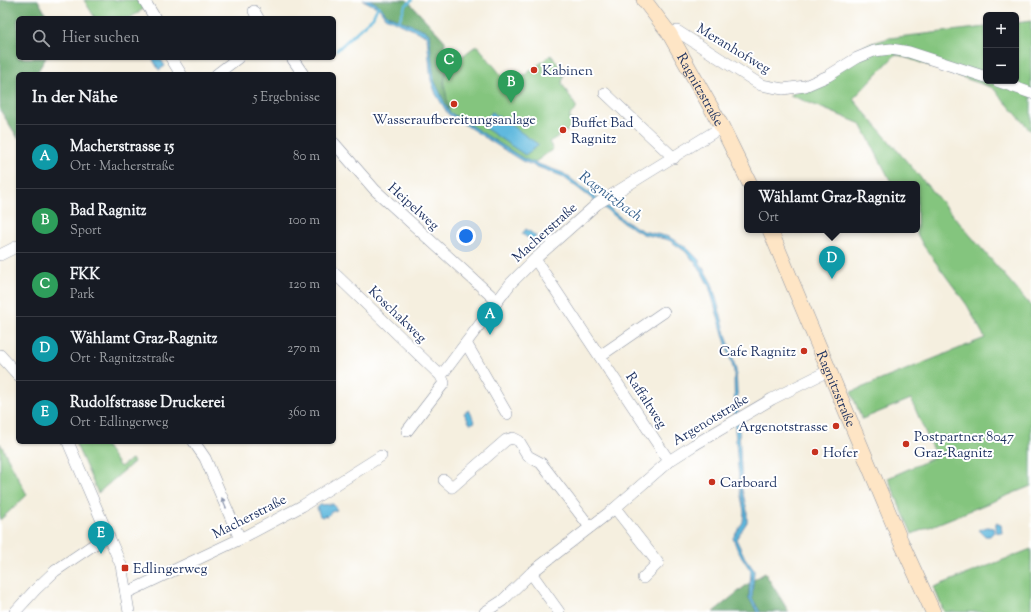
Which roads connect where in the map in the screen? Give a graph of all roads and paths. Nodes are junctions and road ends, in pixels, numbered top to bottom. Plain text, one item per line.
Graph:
1 (144, 0) edge
2 (644, 0) edge
3 (154, 16) edge
4 (670, 33) junction
5 (172, 60) edge
6 (235, 60) edge
7 (293, 60) edge
8 (180, 72) edge
9 (220, 72) edge
10 (302, 72) edge
11 (983, 76) edge
12 (1006, 84) edge
13 (1031, 92) edge
14 (605, 93) dead end
15 (722, 127) junction
16 (336, 145) edge
17 (674, 158) junction
18 (749, 181) edge
19 (771, 233) edge
20 (16, 247) edge
21 (0, 255) edge
22 (535, 259) junction
23 (336, 275) edge
24 (497, 301) junction
25 (664, 312) dead end
26 (466, 343) junction
27 (0, 355) edge
28 (600, 356) junction
29 (830, 370) junction
30 (16, 373) edge
31 (441, 376) junction
32 (507, 414) dead end
33 (407, 431) dead end
34 (69, 444) edge
35 (195, 444) edge
36 (381, 456) dead end
37 (669, 461) junction
38 (444, 480) dead end
39 (615, 508) junction
40 (590, 527) junction
41 (108, 535) junction
42 (240, 539) junction
43 (531, 573) junction
44 (644, 578) dead end
45 (126, 593) junction
46 (15, 612) edge
47 (129, 612) edge
48 (485, 612) edge
49 (559, 612) edge
50 (933, 612) edge

1 - 3 street
2 - 4 main road, Ragnitzstraße
4 - 11 street, Meranhofweg
4 - 15 main road, Ragnitzstraße
5 - 8 street
6 - 9 street
7 - 10 street
12 - 13 street
14 - 17 street
15 - 17 street, Macherstraße
15 - 18 main road, Ragnitzstraße
16 - 24 street, Heipelweg
17 - 22 street, Macherstraße
19 - 29 main road, Ragnitzstraße
20 - 21 street
22 - 24 street, Macherstraße
22 - 28 street, Raffaltweg
23 - 31 street, Koschakweg
24 - 26 street, Macherstraße
25 - 28 street
26 - 31 street, Macherstraße
26 - 32 street
27 - 30 street
28 - 37 street, Raffaltweg
29 - 37 street, Argenotstraße
29 - 50 main road, Ragnitzstraße
31 - 33 street, Macherstraße
34 - 41 street
42 -> 35 street
36 - 42 street, Macherstraße
37 - 39 street, Argenotstraße
38 - 40 street
39 - 40 street, Argenotstraße
39 - 44 street
40 - 43 street, Argenotstraße
41 - 45 street
41 - 46 street
42 - 45 street, Macherstraße
43 - 48 street, Argenotstraße
43 - 49 street
45 - 47 street

